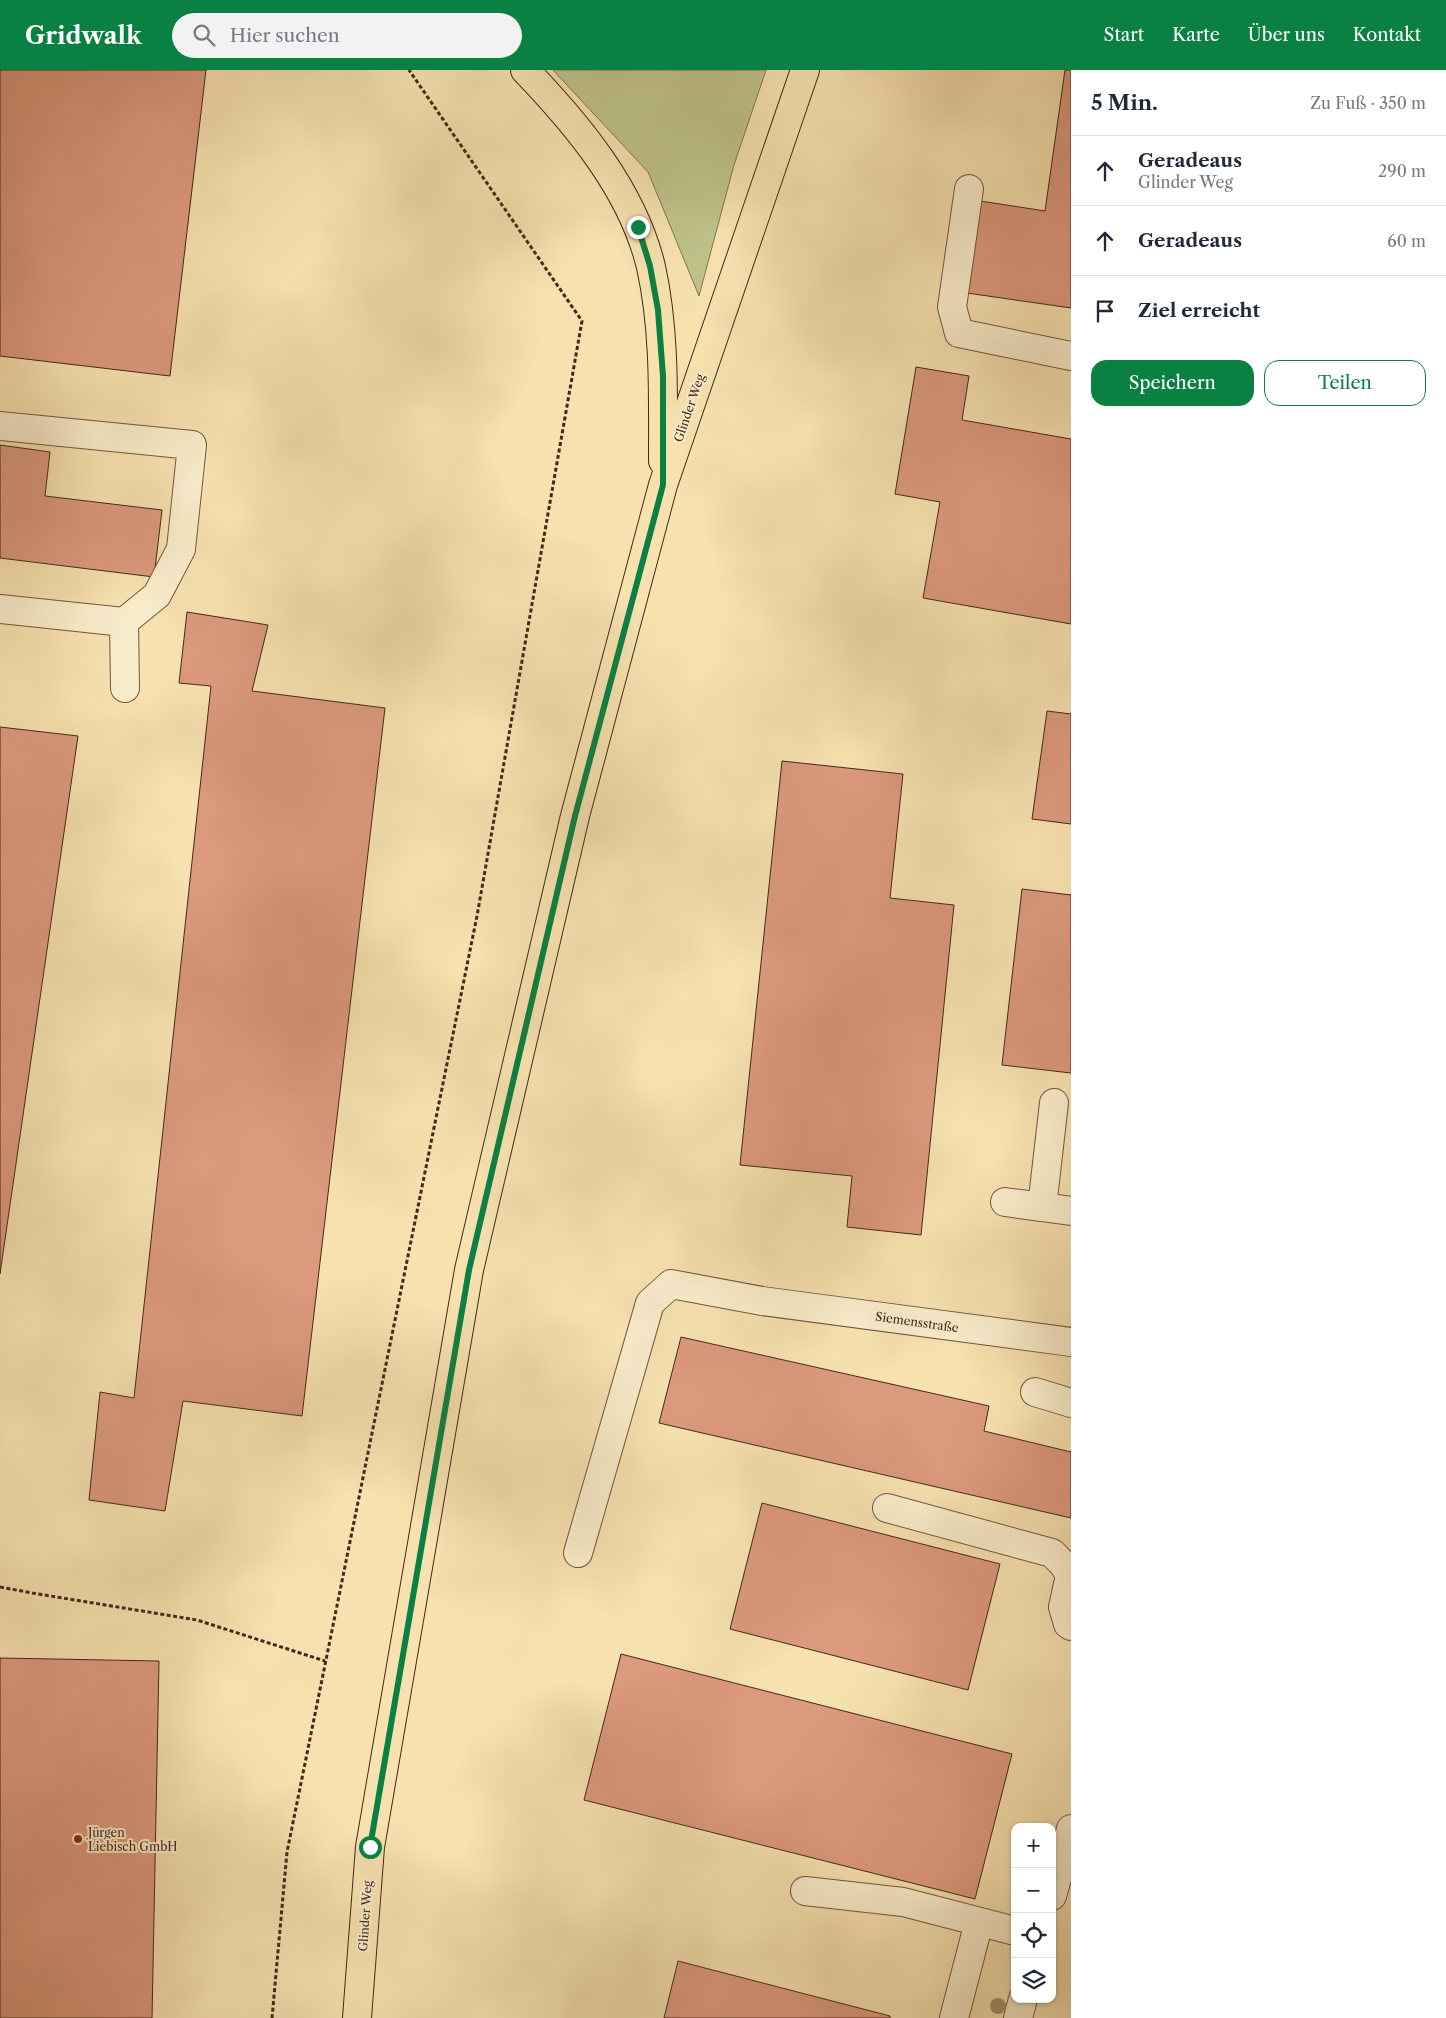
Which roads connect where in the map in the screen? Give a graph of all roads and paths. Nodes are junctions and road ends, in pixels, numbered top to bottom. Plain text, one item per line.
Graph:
1 (409, 70) edge
2 (525, 70) edge
3 (805, 70) edge
4 (969, 189) dead end
5 (1071, 356) edge
6 (0, 426) edge
7 (663, 485) junction
8 (0, 609) edge
9 (124, 622) junction
10 (125, 688) dead end
11 (1054, 1103) dead end
12 (1005, 1202) dead end
13 (1042, 1207) junction
14 (1071, 1211) edge
15 (1071, 1342) edge
16 (1035, 1392) dead end
17 (1071, 1403) edge
18 (887, 1508) dead end
19 (578, 1553) dead end
20 (0, 1586) edge
21 (1071, 1626) edge
22 (326, 1661) junction
23 (1071, 1830) edge
24 (1056, 1882) edge
25 (805, 1891) dead end
26 (979, 1922) junction
27 (1011, 1930) edge
28 (1023, 2003) edge
29 (272, 2018) edge
30 (358, 2018) edge
31 (954, 2018) edge
32 (1018, 2018) edge

1 - 22 path
2 - 7 main road
3 - 7 main road, Glinder Weg
4 - 5 street
6 - 9 street
7 - 30 main road, Glinder Weg
8 - 9 street
9 - 10 street
11 - 13 street
12 - 13 street
13 - 14 street
15 - 19 street, Siemensstraße
16 - 17 street
18 - 21 street
20 - 22 path
22 - 29 path
23 - 24 street
25 - 26 street
26 - 27 street
26 - 31 street
28 - 32 street

